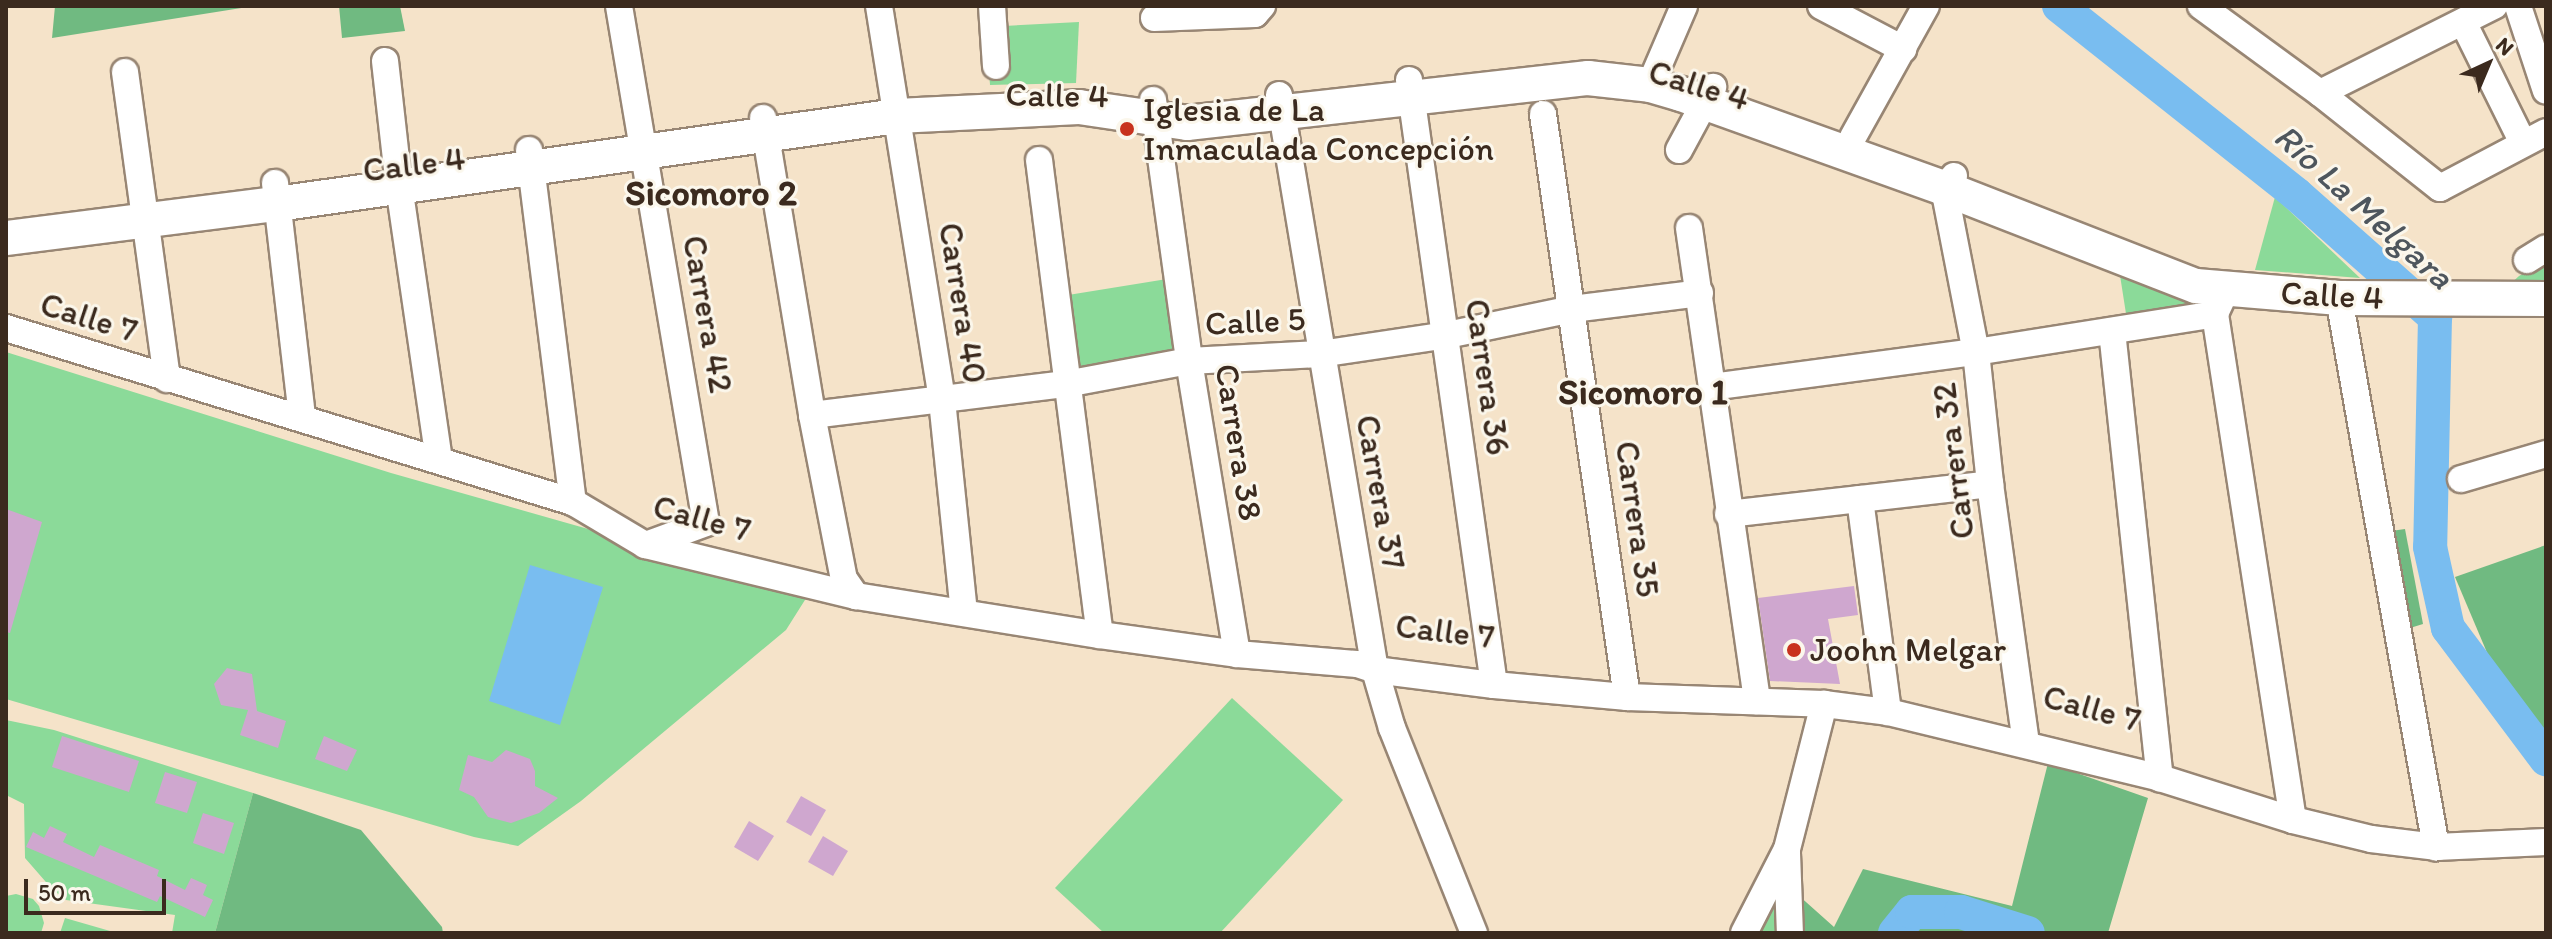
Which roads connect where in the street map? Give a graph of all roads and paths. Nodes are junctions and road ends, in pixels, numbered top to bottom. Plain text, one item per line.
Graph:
1 (619, 6) edge
2 (879, 6) edge
3 (992, 6) edge
4 (1262, 6) edge
5 (1684, 6) edge
6 (1821, 6) edge
7 (1926, 6) edge
8 (2494, 6) edge
9 (2518, 6) edge
10 (2209, 8) edge
11 (1154, 18) dead end
12 (2463, 22) junction
13 (1903, 49) junction
14 (385, 61) dead end
15 (996, 66) dead end
16 (125, 72) dead end
17 (1652, 76) junction
18 (1409, 89) junction
19 (2546, 91) edge
20 (2320, 93) junction
21 (1709, 95) junction
22 (1280, 105) junction
23 (896, 108) junction
24 (1154, 109) junction
25 (1543, 114) dead end
26 (764, 127) junction
27 (1853, 137) junction
28 (2534, 137) edge
29 (642, 144) junction
30 (1679, 150) dead end
31 (531, 159) junction
32 (1039, 160) dead end
33 (398, 176) junction
34 (1949, 182) junction
35 (276, 194) junction
36 (145, 208) junction
37 (6, 219) edge
38 (1689, 228) dead end
39 (6, 238) edge
40 (1700, 293) junction
41 (2219, 296) junction
42 (2355, 298) junction
43 (2546, 299) edge
44 (1572, 309) junction
45 (6, 328) edge
46 (2112, 331) junction
47 (1447, 335) junction
48 (1976, 352) junction
49 (1320, 354) junction
50 (1189, 361) junction
51 (167, 379) junction
52 (1066, 384) junction
53 (1712, 387) junction
54 (942, 400) junction
55 (812, 415) junction
56 (302, 418) junction
57 (2546, 454) edge
58 (439, 460) junction
59 (2461, 479) dead end
60 (1990, 484) junction
61 (1860, 499) junction
62 (573, 502) junction
63 (1728, 514) junction
64 (645, 545) junction
65 (856, 596) junction
66 (964, 612) junction
67 (1100, 635) junction
68 (1237, 654) junction
69 (1369, 664) junction
70 (1493, 679) junction
71 (1626, 689) junction
72 (1756, 694) junction
73 (1824, 704) junction
74 (1886, 705) junction
75 (2025, 735) junction
76 (2158, 770) junction
77 (2292, 814) junction
78 (2436, 841) junction
79 (2546, 842) edge
80 (1787, 849) junction
81 (1474, 933) edge
82 (1744, 933) edge
83 (1790, 933) edge

1 - 29 street, Carrera 42
2 - 23 street, Carrera 40
3 - 15 street
4 - 11 street
5 - 17 street
6 - 13 street
7 - 13 street
8 - 12 street
9 - 19 street
10 - 20 street
12 - 20 street
12 - 28 street
13 - 27 street
14 - 33 street
16 - 36 street
17 - 18 main road, Calle 4
17 - 21 main road, Calle 4
18 - 22 main road, Calle 4
18 - 47 street, Carrera 36
20 - 28 street
21 - 27 main road, Calle 4
21 - 30 street
21 - 34 main road, Calle 4
22 - 24 main road, Calle 4
22 - 49 street, Carrera 37
23 - 24 main road, Calle 4
23 - 26 main road, Calle 4
23 - 54 street, Carrera 40
24 - 50 street, Carrera 38
25 - 44 street, Carrera 35
26 - 29 main road, Calle 4
26 - 55 street
27 - 34 main road, Calle 4
29 - 31 main road, Calle 4
29 - 64 street, Carrera 42
31 - 33 main road, Calle 4
31 - 62 street
32 - 52 street
33 - 35 main road, Calle 4
33 - 58 street
34 - 41 main road, Calle 4
34 - 48 street, Carrera 32
35 - 36 main road, Calle 4
35 - 56 street
36 - 37 main road, Calle 4
36 - 39 main road, Calle 4
36 - 51 street
38 - 40 street
40 - 44 street, Calle 5
40 - 53 street
41 - 42 main road, Calle 4
41 - 46 street
41 - 77 street
42 - 43 main road, Calle 4
42 - 78 street
44 - 47 street, Calle 5
44 - 71 street, Carrera 35
45 - 51 street, Calle 7
46 - 48 street
46 - 76 street
47 - 49 street, Calle 5
47 - 70 street, Carrera 36
48 - 53 street
48 - 60 street, Carrera 32
49 - 50 street, Calle 5
49 - 69 street, Carrera 37
50 - 52 street, Calle 5
50 - 68 street, Carrera 38
51 - 56 street, Calle 7
52 - 54 street, Calle 5
52 - 67 street
53 - 63 street
54 - 55 street, Calle 5
54 - 66 street, Carrera 40
55 - 65 street
56 - 58 street, Calle 7
57 - 59 street
58 - 62 street, Calle 7
60 - 61 street
60 - 75 street, Carrera 32
61 - 63 street
61 - 74 street
62 - 64 street, Calle 7
63 - 72 street
64 - 65 street, Calle 7
65 - 66 street, Calle 7
66 - 67 street, Calle 7
67 - 68 street, Calle 7
68 - 69 street, Calle 7
69 - 70 street, Calle 7
69 - 81 street, Carrera 37
70 - 71 street, Calle 7
71 - 72 street, Calle 7
72 - 73 street, Calle 7
72 - 74 street, Calle 7
73 - 74 street, Calle 7
73 - 80 street
74 - 75 street, Calle 7
75 - 76 street, Calle 7
76 - 77 street, Calle 7
77 - 78 street, Calle 7
78 - 79 street, Calle 7
80 - 82 street
80 - 83 street

